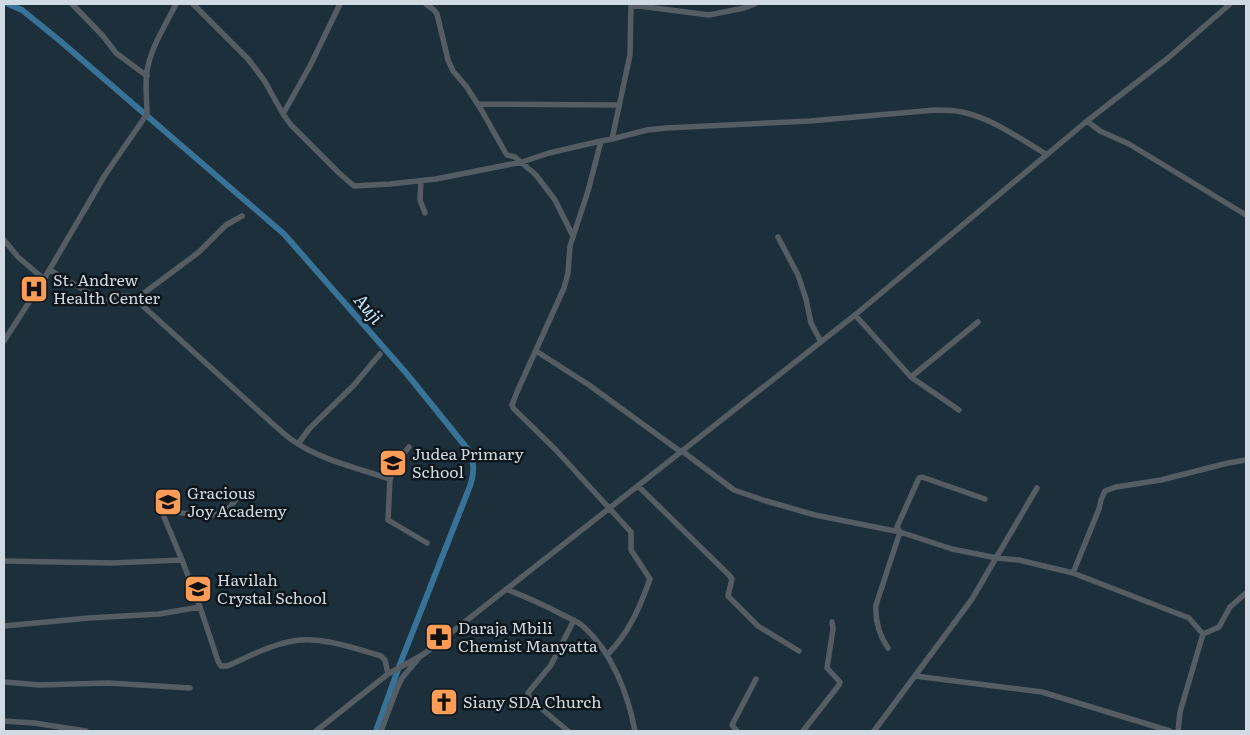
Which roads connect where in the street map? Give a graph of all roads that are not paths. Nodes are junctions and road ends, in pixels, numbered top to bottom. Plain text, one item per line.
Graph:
1 (72, 4) edge
2 (176, 4) edge
3 (193, 4) edge
4 (340, 4) edge
5 (426, 4) edge
6 (631, 4) edge
7 (755, 4) edge
8 (1230, 4) edge
9 (147, 76) junction
10 (478, 104) junction
11 (619, 105) junction
12 (283, 114) junction
13 (1087, 121) junction
14 (612, 139) junction
15 (600, 141) junction
16 (1046, 154) junction
17 (522, 162) junction
18 (421, 181) junction
19 (426, 214) dead end
20 (1246, 215) edge
21 (242, 216) dead end
22 (573, 236) junction
23 (778, 237) dead end
24 (4, 240) edge
25 (50, 270) junction
26 (44, 279) junction
27 (136, 300) junction
28 (855, 315) junction
29 (978, 322) dead end
30 (4, 341) edge
31 (821, 342) junction
32 (536, 351) junction
33 (380, 354) dead end
34 (911, 377) junction
35 (959, 410) dead end
36 (298, 444) junction
37 (409, 447) dead end
38 (681, 452) junction
39 (1246, 460) edge
40 (390, 479) junction
41 (638, 486) junction
42 (1037, 488) dead end
43 (240, 494) dead end
44 (985, 499) dead end
45 (609, 508) junction
46 (900, 532) junction
47 (427, 543) dead end
48 (997, 558) junction
49 (182, 560) junction
50 (4, 561) edge
51 (1073, 573) junction
52 (506, 589) junction
53 (1246, 593) edge
54 (200, 607) junction
55 (574, 620) junction
56 (832, 622) dead end
57 (4, 626) edge
58 (1203, 634) junction
59 (888, 648) dead end
60 (798, 650) dead end
61 (607, 655) junction
62 (419, 657) junction
63 (390, 673) junction
64 (915, 676) junction
65 (756, 679) dead end
66 (4, 682) edge
67 (190, 688) dead end
68 (4, 721) edge
69 (86, 731) edge
70 (316, 731) edge
71 (381, 731) edge
72 (568, 731) edge
73 (635, 731) edge
74 (737, 731) edge
75 (803, 731) edge
76 (874, 731) edge
77 (1170, 731) edge
78 (1178, 731) edge

1 - 9 street
2 - 9 street
3 - 12 street
4 - 12 street
5 - 10 street
6 - 7 street
6 - 11 street
8 - 13 street
9 - 25 street
10 - 11 street
10 - 17 street
11 - 14 street
12 - 18 street
13 - 16 street
13 - 20 street
14 - 15 street
14 - 16 street
15 - 17 street
15 - 22 street
16 - 28 street
17 - 18 street
17 - 22 street
18 - 19 street
21 - 27 street
22 - 32 street
23 - 31 street
24 - 26 street
25 - 26 street
25 - 27 street
26 - 30 street
27 - 36 street
28 - 31 street
28 - 34 street
29 - 34 street
31 - 38 street
32 - 38 street
32 - 45 street
33 - 36 street
34 - 35 street
36 - 40 street
37 - 40 street
38 - 41 street
38 - 46 street
39 - 51 street
40 - 47 street
41 - 45 street
41 - 60 street
42 - 48 street
43 - 49 street
44 - 46 street
45 - 52 street
45 - 61 street
46 - 48 street
46 - 59 street
48 - 51 street
48 - 64 street
49 - 50 street
49 - 54 street
51 - 58 street
52 - 55 street
52 - 62 street
53 - 58 street
54 - 57 street
54 - 63 street
55 - 61 street
55 - 72 street
56 - 75 street
58 - 78 street
61 - 73 street
62 - 63 street
62 - 71 street
63 - 70 street
64 - 76 street
64 - 77 street
65 - 74 street
66 - 67 street
68 - 69 street

